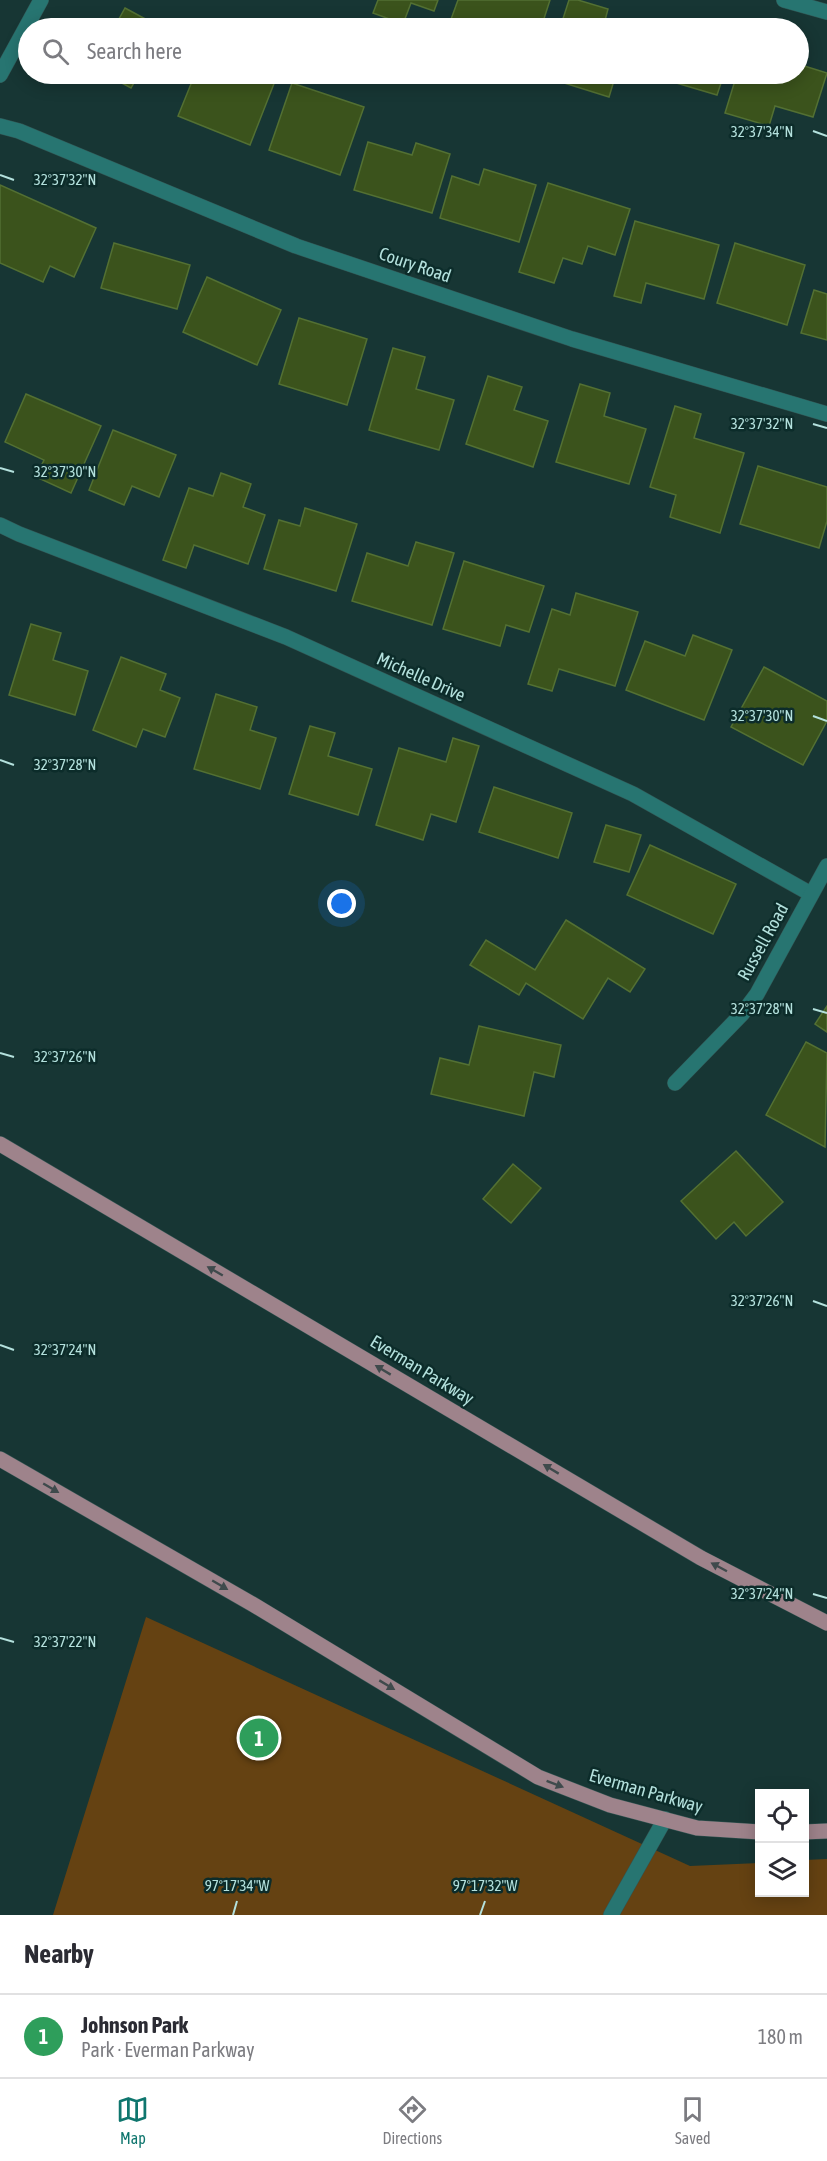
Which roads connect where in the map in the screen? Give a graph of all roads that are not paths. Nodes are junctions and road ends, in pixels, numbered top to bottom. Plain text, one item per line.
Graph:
1 (41, 0) edge
2 (784, 0) edge
3 (827, 12) edge
4 (31, 18) edge
5 (18, 42) edge
6 (0, 75) edge
7 (0, 126) edge
8 (827, 414) edge
9 (0, 525) edge
10 (827, 866) edge
11 (811, 894) junction
12 (675, 1083) dead end
13 (0, 1144) edge
14 (0, 1459) edge
15 (827, 1623) edge
16 (665, 1819) junction
17 (827, 1831) edge
18 (755, 1832) edge
19 (809, 1832) edge
20 (611, 1915) edge

1 - 4 street
2 - 3 street
5 - 6 street
7 - 8 street, Coury Road
9 - 11 street, Michelle Drive
10 - 11 street, Russell Road
11 - 12 street, Russell Road
15 -> 13 main road, Everman Parkway
14 -> 16 main road, Everman Parkway
16 - 18 main road, Everman Parkway
16 - 20 street
17 - 19 main road

